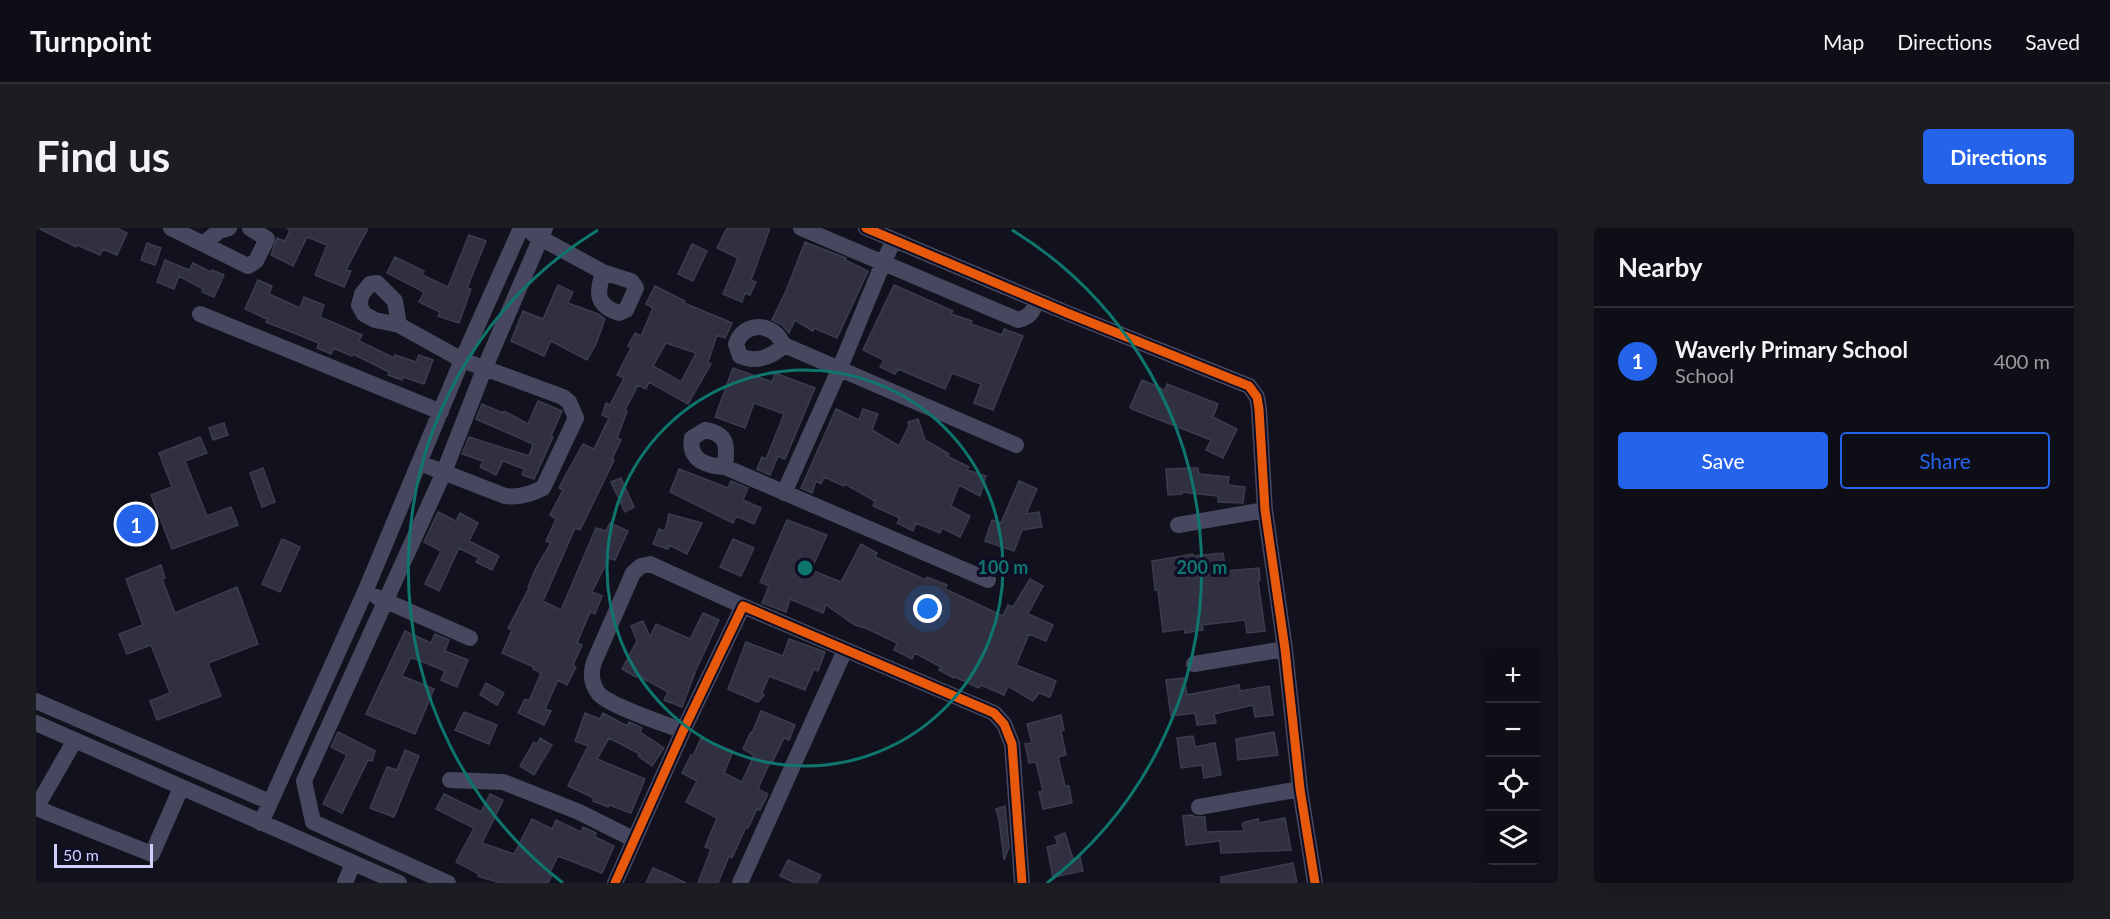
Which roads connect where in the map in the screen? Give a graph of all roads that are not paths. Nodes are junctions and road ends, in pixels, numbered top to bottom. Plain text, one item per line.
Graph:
1 (171, 228) edge
2 (229, 228) edge
3 (250, 228) edge
4 (521, 228) edge
5 (801, 228) edge
6 (866, 228) edge
7 (543, 233) edge
8 (894, 240) junction
9 (202, 244) junction
10 (883, 263) junction
11 (603, 272) dead end
12 (1037, 300) junction
13 (200, 314) dead end
14 (399, 325) dead end
15 (784, 345) dead end
16 (462, 360) junction
17 (485, 367) junction
18 (839, 370) junction
19 (441, 412) junction
20 (1016, 445) dead end
21 (420, 463) junction
22 (725, 467) dead end
23 (444, 472) junction
24 (784, 493) junction
25 (1265, 510) junction
26 (1178, 525) dead end
27 (988, 580) dead end
28 (365, 592) junction
29 (386, 601) junction
30 (743, 606) junction
31 (470, 638) dead end
32 (1285, 649) junction
33 (845, 650) junction
34 (1194, 664) dead end
35 (36, 701) edge
36 (36, 723) edge
37 (683, 731) junction
38 (75, 740) junction
39 (450, 780) dead end
40 (181, 788) junction
41 (1300, 789) junction
42 (270, 802) junction
43 (1199, 807) dead end
44 (261, 823) junction
45 (633, 838) junction
46 (353, 863) junction
47 (345, 883) edge
48 (399, 883) edge
49 (448, 883) edge
50 (615, 883) edge
51 (740, 883) edge
52 (1022, 883) edge
53 (1315, 883) edge

1 - 9 street
2 - 9 street
3 - 9 street
4 - 7 street
4 - 16 street
5 - 10 street
6 - 8 street
7 - 11 street
7 - 17 street
8 - 10 street
8 - 12 street
10 - 12 street
10 - 18 street
12 - 25 street
13 - 19 street
14 - 16 street
15 - 18 street
16 - 17 street
16 - 19 street
17 - 23 street
17 - 23 street
18 - 20 street
18 - 24 street
19 - 21 street
21 - 23 street
21 - 28 street
22 - 24 street
23 - 29 street
24 - 27 street
25 - 26 street
25 - 32 street
28 - 29 street
28 - 42 street
29 - 31 street
29 - 49 street
30 - 33 street
30 - 37 street
30 - 37 street
32 - 34 street
32 - 41 street
33 - 51 street
33 - 52 street
35 - 42 street
36 - 38 street
37 - 45 street
38 - 40 street
38 - 40 street
39 - 45 street
40 - 44 street
41 - 43 street
41 - 53 street
42 - 44 street
44 - 46 street
45 - 50 street
46 - 47 street
46 - 48 street

